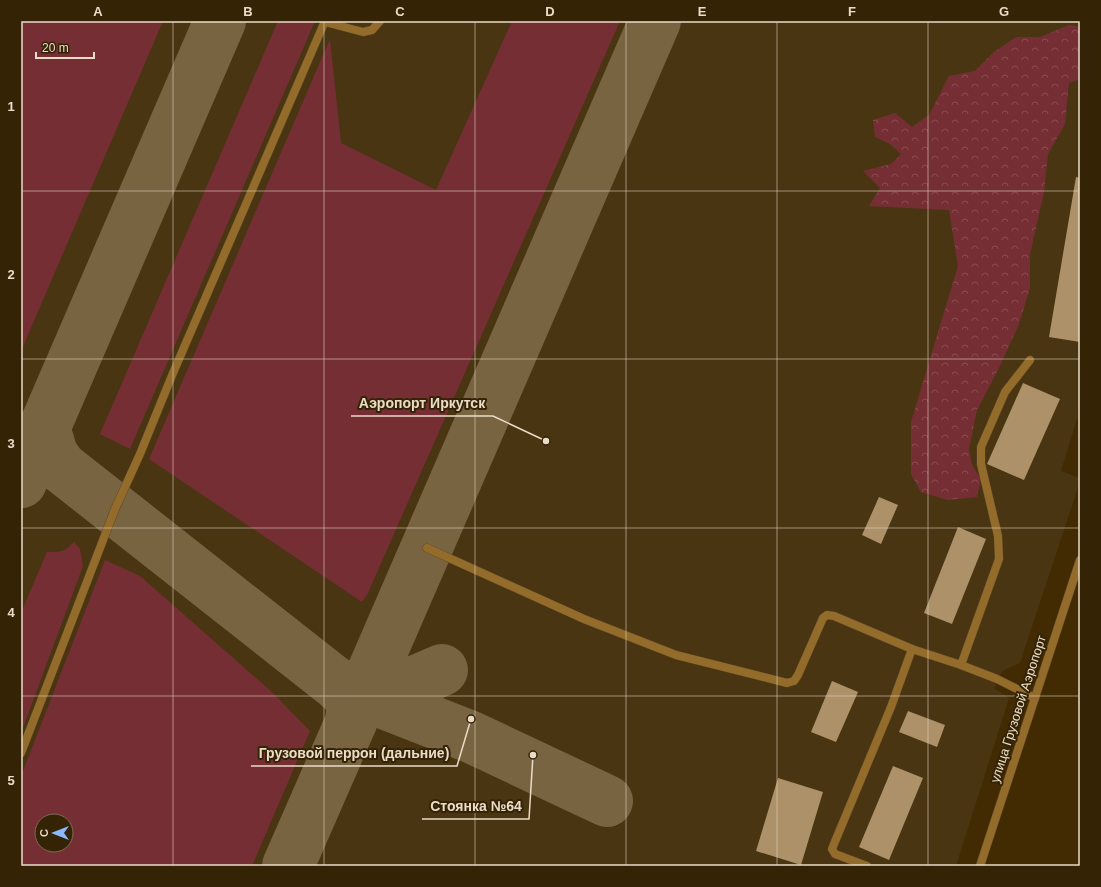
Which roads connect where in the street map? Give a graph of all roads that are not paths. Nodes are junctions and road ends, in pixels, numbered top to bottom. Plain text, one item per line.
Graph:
1 (325, 21) edge
2 (380, 21) edge
3 (1030, 360) dead end
4 (427, 548) dead end
5 (1080, 560) edge
6 (912, 648) junction
7 (961, 665) junction
8 (1035, 698) junction
9 (21, 753) edge
10 (867, 866) edge
11 (980, 866) edge

1 - 2 lane
1 - 9 lane
3 - 7 lane
4 - 6 lane
5 - 8 lane, улица Грузовой Аэропорт
6 - 7 lane
6 - 10 lane
7 - 8 lane
8 - 11 lane, улица Грузовой Аэропорт

